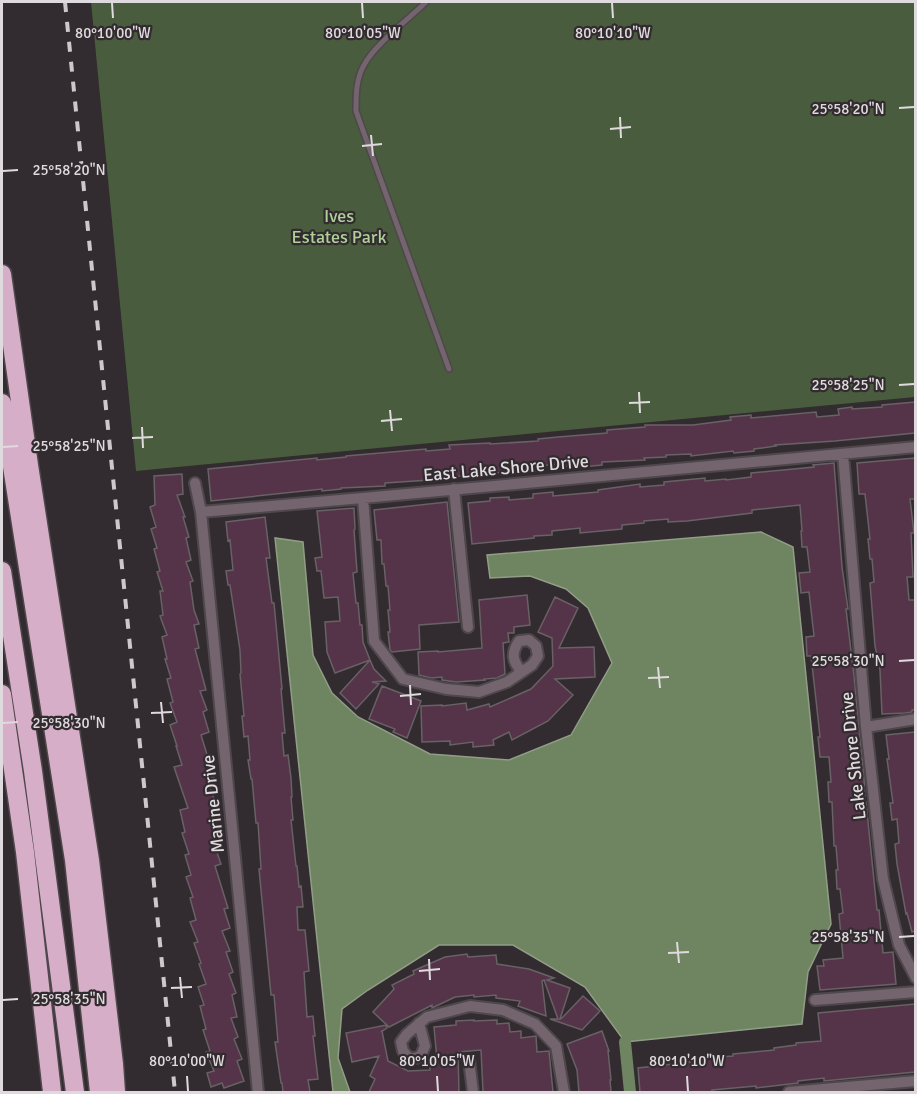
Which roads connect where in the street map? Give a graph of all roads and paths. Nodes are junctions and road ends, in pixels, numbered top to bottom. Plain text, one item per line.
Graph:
1 (426, 2) edge
2 (2, 274) edge
3 (449, 369) dead end
4 (2, 402) edge
5 (915, 447) edge
6 (843, 454) junction
7 (195, 483) dead end
8 (454, 489) junction
9 (363, 498) junction
10 (201, 512) junction
11 (2, 571) edge
12 (468, 627) dead end
13 (522, 672) dead end
14 (2, 694) edge
15 (915, 719) edge
16 (866, 727) junction
17 (915, 978) edge
18 (915, 992) edge
19 (815, 1000) dead end
20 (419, 1023) dead end
21 (469, 1060) dead end
22 (915, 1081) edge
23 (52, 1092) edge
24 (75, 1092) edge
25 (99, 1092) edge
26 (116, 1092) edge
27 (258, 1092) edge
28 (473, 1092) edge
29 (564, 1092) edge
30 (789, 1092) edge

1 - 3 lane
2 - 26 highway
4 - 25 highway
5 - 6 street, East Lake Shore Drive
6 - 8 street, East Lake Shore Drive
6 - 16 street, Lake Shore Drive
7 - 10 street
8 - 9 street, East Lake Shore Drive
8 - 12 street
9 - 10 street, East Lake Shore Drive
9 - 13 street
10 - 27 street, Marine Drive
11 - 24 highway
14 - 23 highway
15 - 16 street
16 - 17 street, Lake Shore Drive
18 - 19 street
20 - 29 street
21 - 28 street
22 - 30 street

